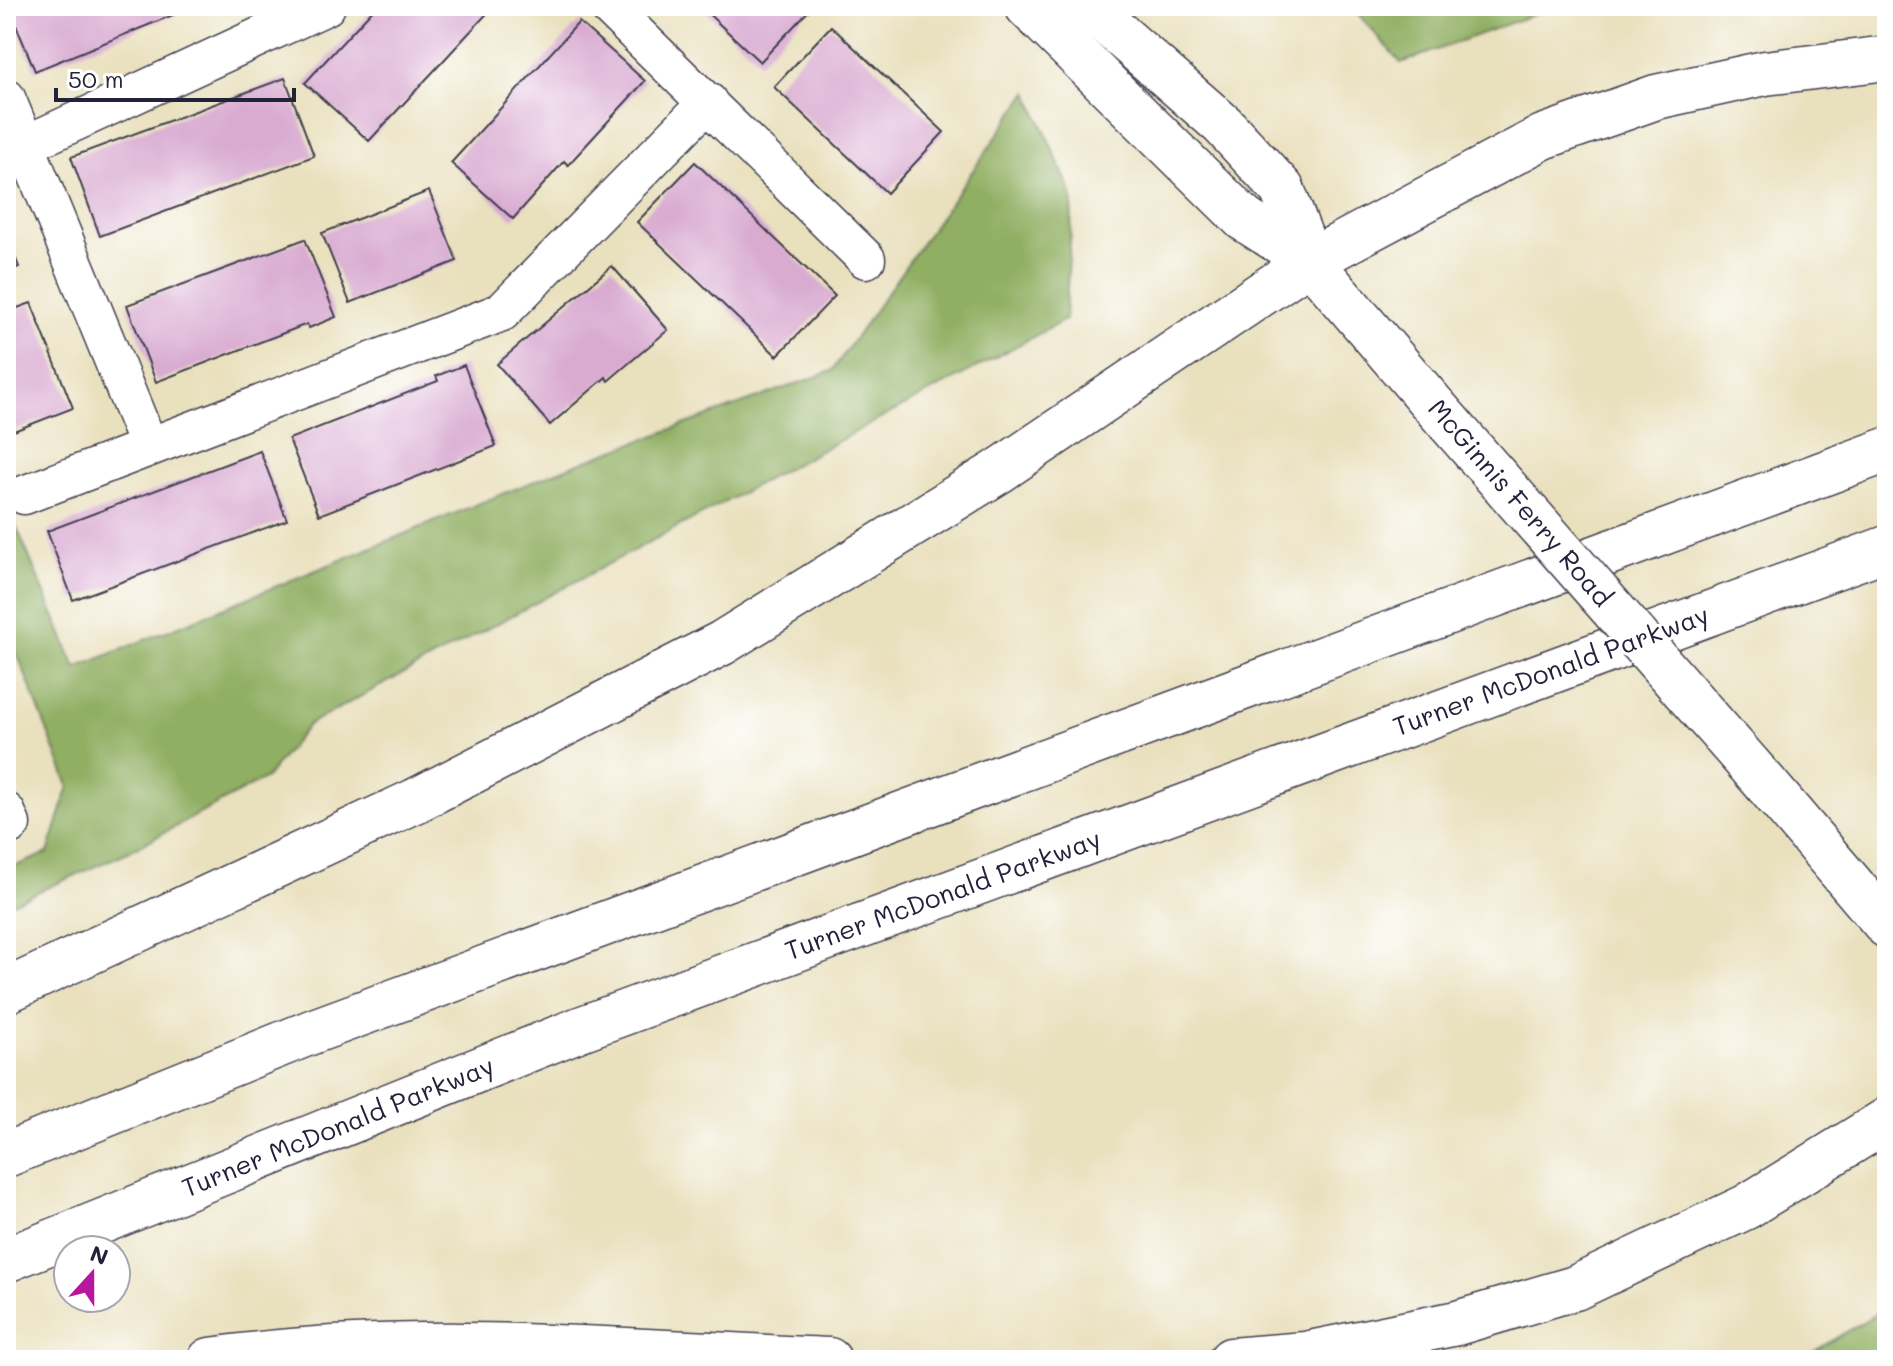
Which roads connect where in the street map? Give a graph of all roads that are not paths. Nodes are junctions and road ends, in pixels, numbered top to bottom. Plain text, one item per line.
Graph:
1 (326, 6) edge
2 (608, 6) edge
3 (1027, 6) edge
4 (1087, 6) edge
5 (1887, 58) edge
6 (6, 98) edge
7 (708, 102) junction
8 (25, 145) junction
9 (866, 259) dead end
10 (1310, 261) junction
11 (149, 447) junction
12 (1887, 450) edge
13 (24, 495) dead end
14 (1887, 548) edge
15 (6, 812) edge
16 (6, 825) edge
17 (1887, 926) edge
18 (6, 991) edge
19 (1887, 1120) edge
20 (6, 1155) edge
21 (6, 1260) edge
22 (210, 1360) edge
23 (829, 1360) edge
24 (1231, 1360) edge

1 - 8 street
2 - 7 street
3 - 10 main road, McGinnis Ferry Road
4 - 10 main road, McGinnis Ferry Road
5 - 10 main road
6 - 8 street
7 - 9 street
7 - 11 street
8 - 11 street
10 - 17 main road, McGinnis Ferry Road, bridge
10 - 18 main road
11 - 13 street
12 - 20 main road
14 - 21 main road, Turner McDonald Parkway
15 - 16 street
19 - 24 main road
22 - 23 main road

